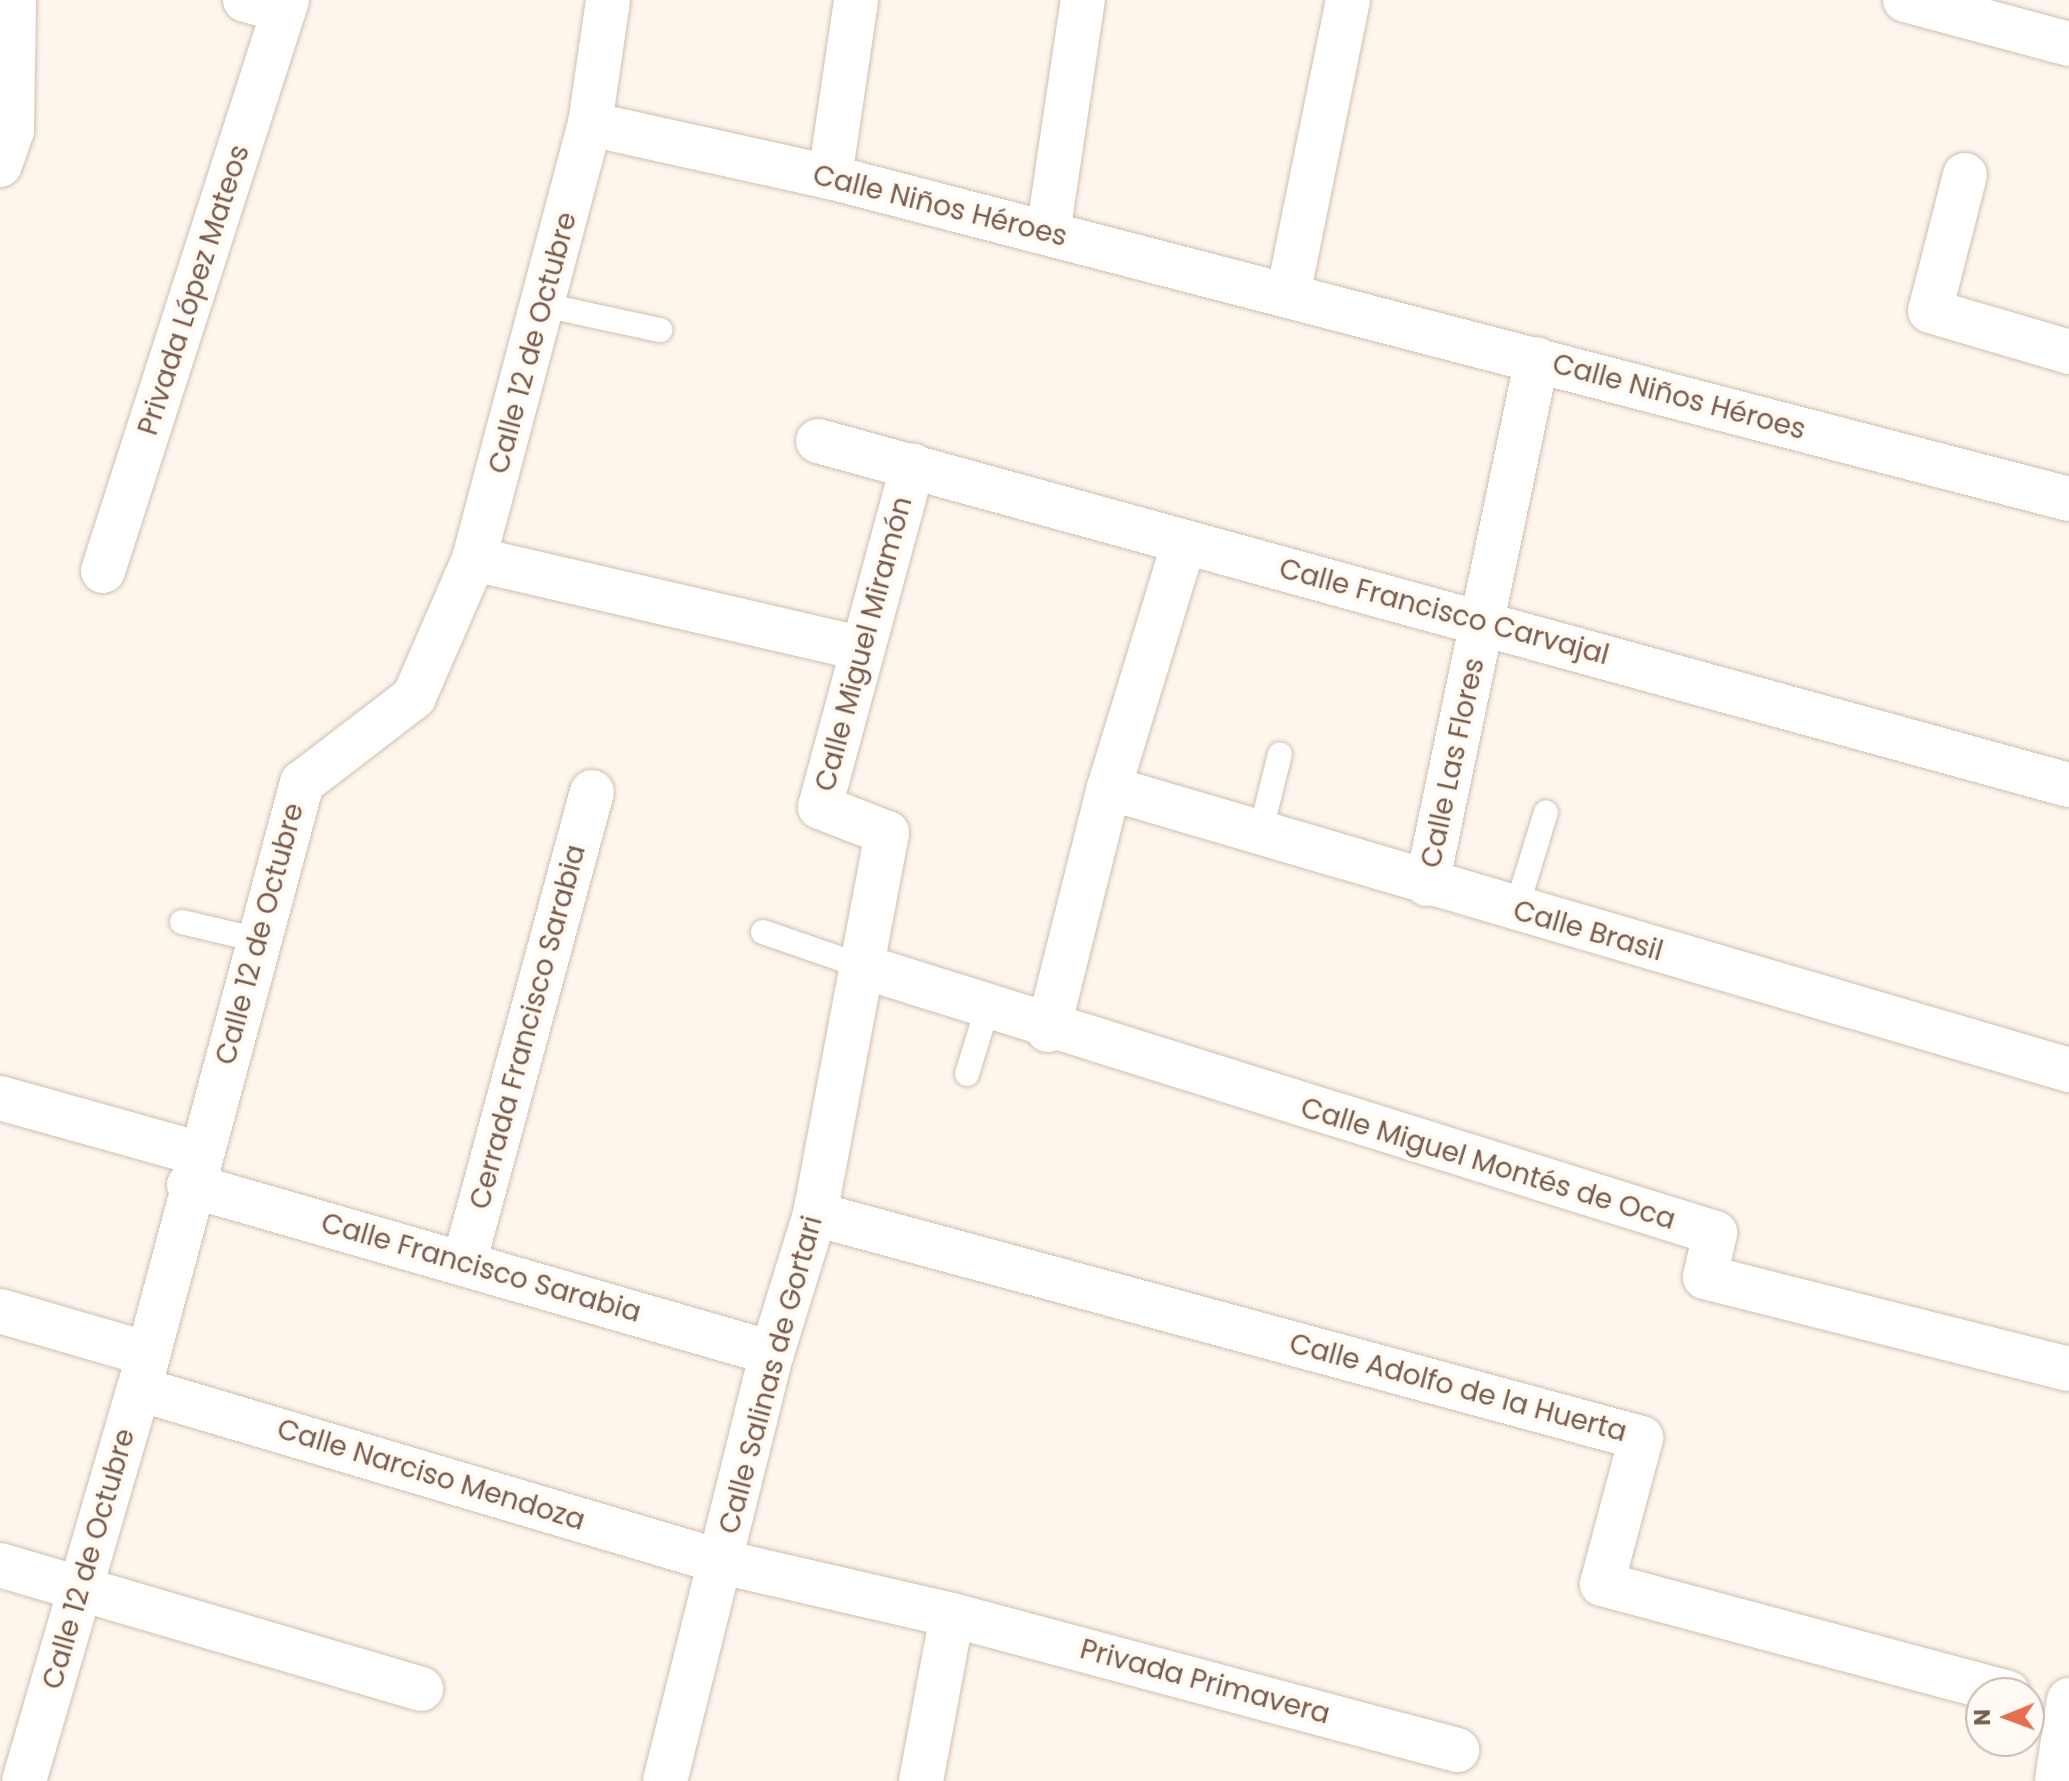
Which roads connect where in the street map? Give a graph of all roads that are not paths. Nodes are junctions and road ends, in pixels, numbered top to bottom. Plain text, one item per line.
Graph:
1 (14, 0) edge
2 (608, 0) edge
3 (856, 0) edge
4 (1083, 0) edge
5 (1348, 0) edge
6 (1905, 0) edge
7 (272, 3) edge
8 (2069, 44) edge
9 (590, 124) junction
10 (0, 165) edge
11 (1965, 175) dead end
12 (830, 177) junction
13 (1048, 233) junction
14 (1288, 295) junction
15 (544, 305) junction
16 (660, 330) dead end
17 (2069, 352) edge
18 (1537, 359) junction
19 (818, 441) dead end
20 (913, 465) junction
21 (2069, 499) edge
22 (1183, 546) junction
23 (474, 559) junction
24 (103, 571) dead end
25 (1483, 619) junction
26 (858, 648) junction
27 (1280, 754) dead end
28 (2069, 785) edge
29 (1109, 788) junction
30 (592, 792) dead end
31 (1546, 812) dead end
32 (1260, 834) junction
33 (1427, 884) junction
34 (1516, 910) junction
35 (182, 922) dead end
36 (763, 932) dead end
37 (258, 940) junction
38 (861, 966) junction
39 (987, 1009) junction
40 (1048, 1030) junction
41 (2069, 1070) edge
42 (967, 1074) dead end
43 (0, 1098) edge
44 (195, 1170) junction
45 (815, 1214) junction
46 (464, 1263) junction
47 (0, 1311) edge
48 (772, 1353) junction
49 (2069, 1369) edge
50 (144, 1372) junction
51 (722, 1562) junction
52 (0, 1565) edge
53 (79, 1591) junction
54 (952, 1615) junction
55 (1965, 1681) edge
56 (421, 1689) dead end
57 (2055, 1702) edge
58 (1457, 1750) dead end
59 (24, 1781) edge
60 (665, 1781) edge
61 (921, 1781) edge
62 (2057, 1781) edge

1 - 10 street
2 - 9 street, Calle 12 de Octubre
3 - 12 street
4 - 13 street
5 - 14 street
6 - 8 street
7 - 24 street, Privada López Mateos
9 - 12 street, Calle Niños Héroes
9 - 15 street, Calle 12 de Octubre
11 - 17 street
12 - 13 street, Calle Niños Héroes
13 - 14 street, Calle Niños Héroes
14 - 18 street, Calle Niños Héroes
15 - 16 lane
15 - 23 street, Calle 12 de Octubre
18 - 21 street, Calle Niños Héroes
18 - 25 street, Calle Las Flores
19 - 20 street, Calle Francisco Carvajal
20 - 22 street, Calle Francisco Carvajal
20 - 26 street, Calle Miguel Miramón
22 - 25 street, Calle Francisco Carvajal
22 - 29 street
23 - 26 street
23 - 37 street, Calle 12 de Octubre
25 - 28 street, Calle Francisco Carvajal
25 - 33 street, Calle Las Flores
26 - 38 street, Calle Miguel Miramón
27 - 32 lane
29 - 32 street, Calle Brasil
29 - 40 street
30 - 46 street, Cerrada Francisco Sarabia
31 - 34 lane
32 - 33 street, Calle Brasil
33 - 34 street, Calle Brasil
34 - 41 street, Calle Brasil
35 - 37 lane
36 - 38 lane
37 - 44 street, Calle 12 de Octubre
38 - 39 street, Calle Miguel Montés de Oca
38 - 45 street, Calle Salinas de Gortari
39 - 40 street, Calle Miguel Montés de Oca
39 - 42 lane
40 - 49 street, Calle Miguel Montés de Oca
43 - 44 street, Calle Francisco Sarabia
44 - 46 street, Calle Francisco Sarabia
44 - 50 street, Calle 12 de Octubre
45 - 48 street, Calle Salinas de Gortari
45 - 55 street, Calle Adolfo de la Huerta
46 - 48 street, Calle Francisco Sarabia
47 - 50 street, Calle Narciso Mendoza
48 - 51 street, Calle Salinas de Gortari
50 - 51 street, Calle Narciso Mendoza
50 - 53 street, Calle 12 de Octubre
51 - 54 street, Calle Narciso Mendoza
51 - 60 street, Calle Salinas de Gortari
52 - 53 street
53 - 56 street
53 - 59 street, Calle 12 de Octubre
54 - 58 street, Privada Primavera
54 - 61 street
57 - 62 street

